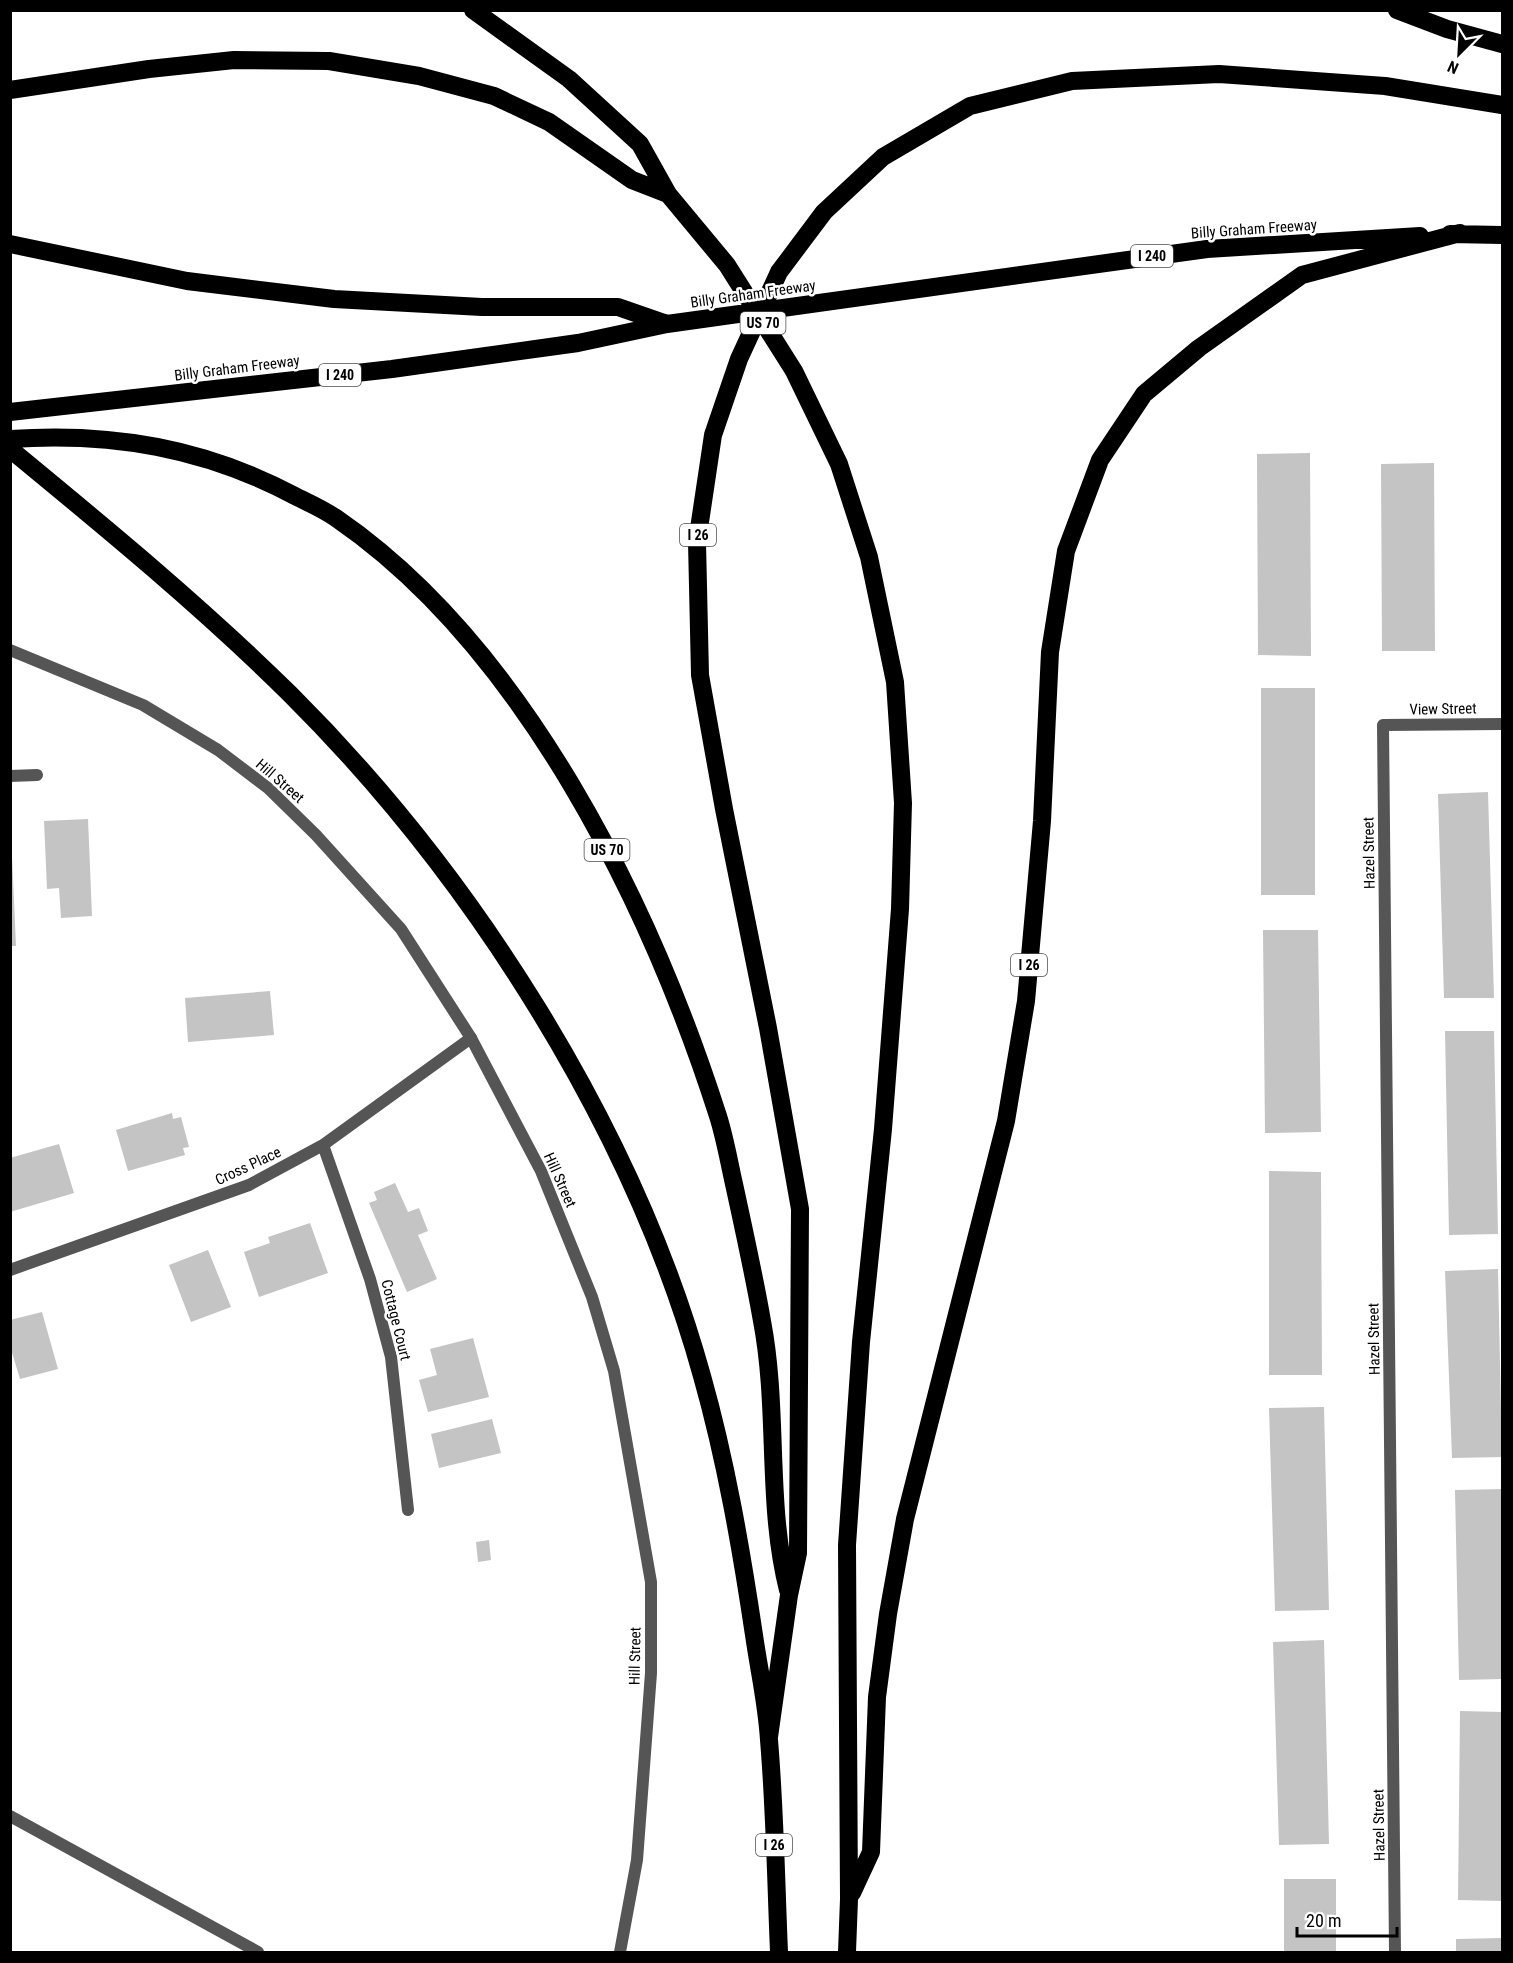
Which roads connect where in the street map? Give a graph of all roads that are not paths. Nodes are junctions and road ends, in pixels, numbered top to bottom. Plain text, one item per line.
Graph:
1 (473, 10) edge
2 (1397, 10) edge
3 (1503, 44) edge
4 (10, 90) edge
5 (1503, 105) edge
6 (668, 194) junction
7 (1460, 233) junction
8 (1503, 235) edge
9 (10, 244) edge
10 (667, 324) junction
11 (10, 412) edge
12 (10, 439) edge
13 (10, 449) edge
14 (10, 650) edge
15 (1503, 724) edge
16 (1383, 725) joint
17 (37, 775) dead end
18 (10, 776) edge
19 (471, 1038) junction
20 (323, 1145) junction
21 (10, 1270) edge
22 (408, 1510) dead end
23 (789, 1595) junction
24 (769, 1737) junction
25 (10, 1816) edge
26 (849, 1899) junction
27 (258, 1953) edge
28 (620, 1953) edge
29 (779, 1953) edge
30 (847, 1953) edge
31 (1395, 1953) edge

1 - 6 highway, US 70
2 - 3 highway
4 - 6 highway
5 - 23 highway, I 26
6 - 26 highway, US 70
7 - 8 highway, Billy Graham Freeway / I 26
7 - 10 highway, Billy Graham Freeway / I 240
7 - 26 highway, I 26
9 - 10 highway
10 - 11 highway, Billy Graham Freeway / I 240
12 - 23 highway, US 70
13 - 24 highway
14 - 19 street, Hill Street
15 - 16 street, View Street
16 - 31 street, Hazel Street
17 - 18 street
19 - 20 street, Cross Place
19 - 28 street, Hill Street
20 - 21 street, Cross Place
20 - 22 street, Cottage Court
23 - 24 highway, I 26
24 - 29 highway, I 26
25 - 27 street
26 - 30 highway, I 26

